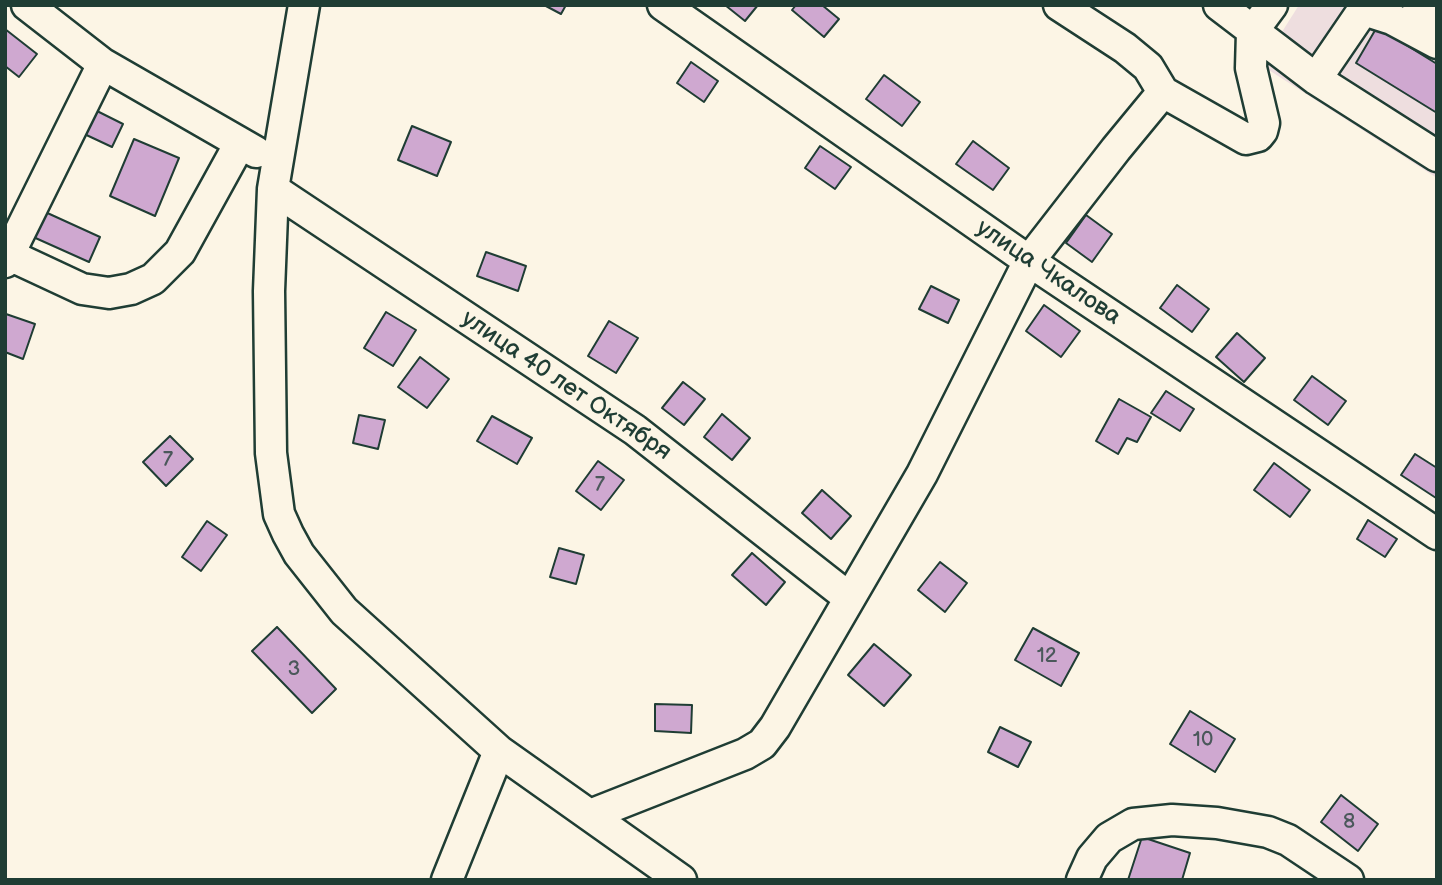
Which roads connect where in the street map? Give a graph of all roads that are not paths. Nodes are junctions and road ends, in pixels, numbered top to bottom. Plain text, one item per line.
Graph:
1 (27, 5) edge
2 (304, 5) edge
3 (663, 5) edge
4 (1059, 5) edge
5 (1219, 5) edge
6 (1418, 5) edge
7 (1276, 6) edge
8 (1437, 15) edge
9 (1252, 32) junction
10 (1437, 43) edge
11 (103, 64) junction
12 (1316, 79) junction
13 (1163, 92) junction
14 (239, 145) junction
15 (1437, 156) edge
16 (276, 176) junction
17 (6, 257) edge
18 (1029, 261) junction
19 (1437, 534) edge
20 (848, 597) junction
21 (499, 751) junction
22 (590, 815) junction
23 (447, 880) edge
24 (681, 880) edge
25 (1082, 880) edge
26 (1348, 880) edge

1 - 11 street, улица 40 лет Октября
2 - 16 street
3 - 18 street, улица Чкалова
4 - 13 street
5 - 9 street
6 - 8 street
7 - 9 street
9 - 12 street
9 - 13 street
10 - 12 street
11 - 14 street, улица 40 лет Октября
11 - 17 street
12 - 15 street
13 - 18 street
14 - 16 street, улица 40 лет Октября
14 - 17 street
16 - 20 street, улица 40 лет Октября
16 - 21 street
18 - 19 street, улица Чкалова
18 - 20 street
20 - 22 street
21 - 22 street
21 - 23 street
22 - 24 street
25 - 26 street

